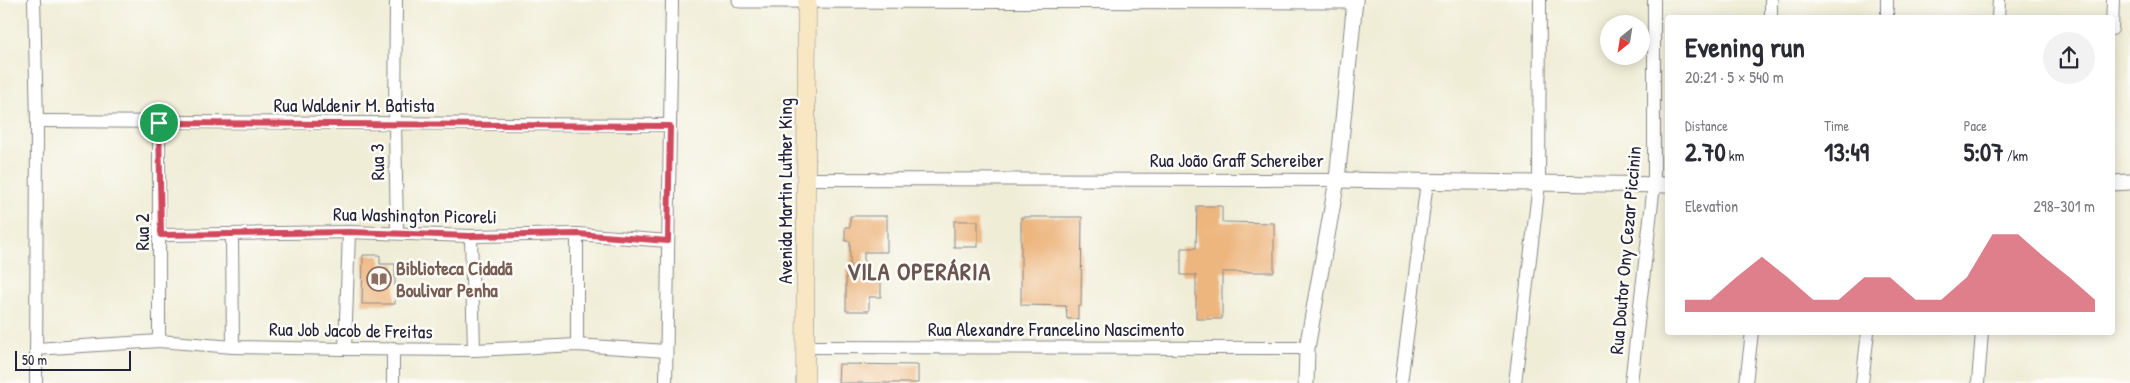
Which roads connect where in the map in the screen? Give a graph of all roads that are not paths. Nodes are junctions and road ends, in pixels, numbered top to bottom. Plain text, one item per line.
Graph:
1 (34, 0) edge
2 (396, 0) edge
3 (672, 0) edge
4 (740, 0) edge
5 (1355, 0) edge
6 (1540, 0) edge
7 (1654, 0) edge
8 (1771, 0) edge
9 (1887, 0) edge
10 (1999, 0) edge
11 (2113, 0) edge
12 (807, 1) edge
13 (1771, 15) edge
14 (1887, 15) edge
15 (1998, 15) edge
16 (2112, 15) edge
17 (37, 121) junction
18 (159, 123) junction
19 (395, 124) junction
20 (670, 126) junction
21 (806, 179) junction
22 (1337, 180) junction
23 (1427, 182) junction
24 (2130, 182) edge
25 (2115, 183) edge
26 (1540, 184) junction
27 (1661, 185) edge
28 (349, 232) junction
29 (398, 232) junction
30 (577, 234) junction
31 (161, 235) junction
32 (232, 235) junction
33 (470, 236) junction
34 (668, 241) junction
35 (1752, 335) edge
36 (1868, 335) edge
37 (1982, 335) edge
38 (159, 341) junction
39 (577, 345) junction
40 (233, 347) junction
41 (805, 347) junction
42 (393, 348) junction
43 (1307, 348) junction
44 (36, 349) junction
45 (345, 349) junction
46 (474, 350) junction
47 (666, 351) junction
48 (36, 383) edge
49 (394, 383) edge
50 (666, 383) edge
51 (805, 383) edge
52 (1306, 383) edge
53 (1401, 383) edge
54 (1515, 383) edge
55 (1631, 383) edge
56 (1746, 383) edge
57 (1862, 383) edge
58 (1978, 383) edge

1 - 17 street
2 - 19 street, Rua 3
3 - 20 street
4 - 12 street
5 - 12 street
5 - 22 street
6 - 26 street
7 - 27 street, Rua Doutor Ony Cezar Piccinin
8 - 13 street
9 - 14 street
10 - 15 street
11 - 16 street
12 - 21 main road, Avenida Martin Luther King
17 - 18 street, Rua Waldenir M. Batista
17 - 44 street
18 - 19 street, Rua Waldenir M. Batista
18 - 31 street, Rua 2
19 - 20 street, Rua Waldenir M. Batista
19 - 29 street, Rua 3
20 - 34 street
21 - 22 street, Rua João Graff Schereiber
21 - 41 main road, Avenida Martin Luther King
22 - 23 street, Rua João Graff Schereiber
22 - 43 street
23 - 26 street, Rua João Graff Schereiber
23 - 53 street
24 - 25 street
26 - 27 street, Rua João Graff Schereiber
26 - 54 street
27 - 55 street, Rua Doutor Ony Cezar Piccinin
28 - 29 street, Rua Washington Picoreli
28 - 32 street, Rua Washington Picoreli
28 - 45 street
29 - 33 street, Rua Washington Picoreli
30 - 33 street, Rua Washington Picoreli
30 - 34 street, Rua Washington Picoreli
30 - 39 street
31 - 32 street, Rua Washington Picoreli
31 - 38 street, Rua 2
32 - 40 street
33 - 46 street
34 - 47 street
35 - 56 street
36 - 57 street
37 - 58 street
38 - 40 street, Rua Job Jacob de Freitas
38 - 44 street, Rua Job Jacob de Freitas
39 - 46 street, Rua Job Jacob de Freitas
39 - 47 street, Rua Job Jacob de Freitas
40 - 45 street, Rua Job Jacob de Freitas
41 - 43 street, Rua Alexandre Francelino Nascimento
41 - 51 main road, Avenida Martin Luther King
42 - 45 street, Rua Job Jacob de Freitas
42 - 46 street, Rua Job Jacob de Freitas
42 - 49 street
43 - 52 street
44 - 48 street
47 - 50 street

